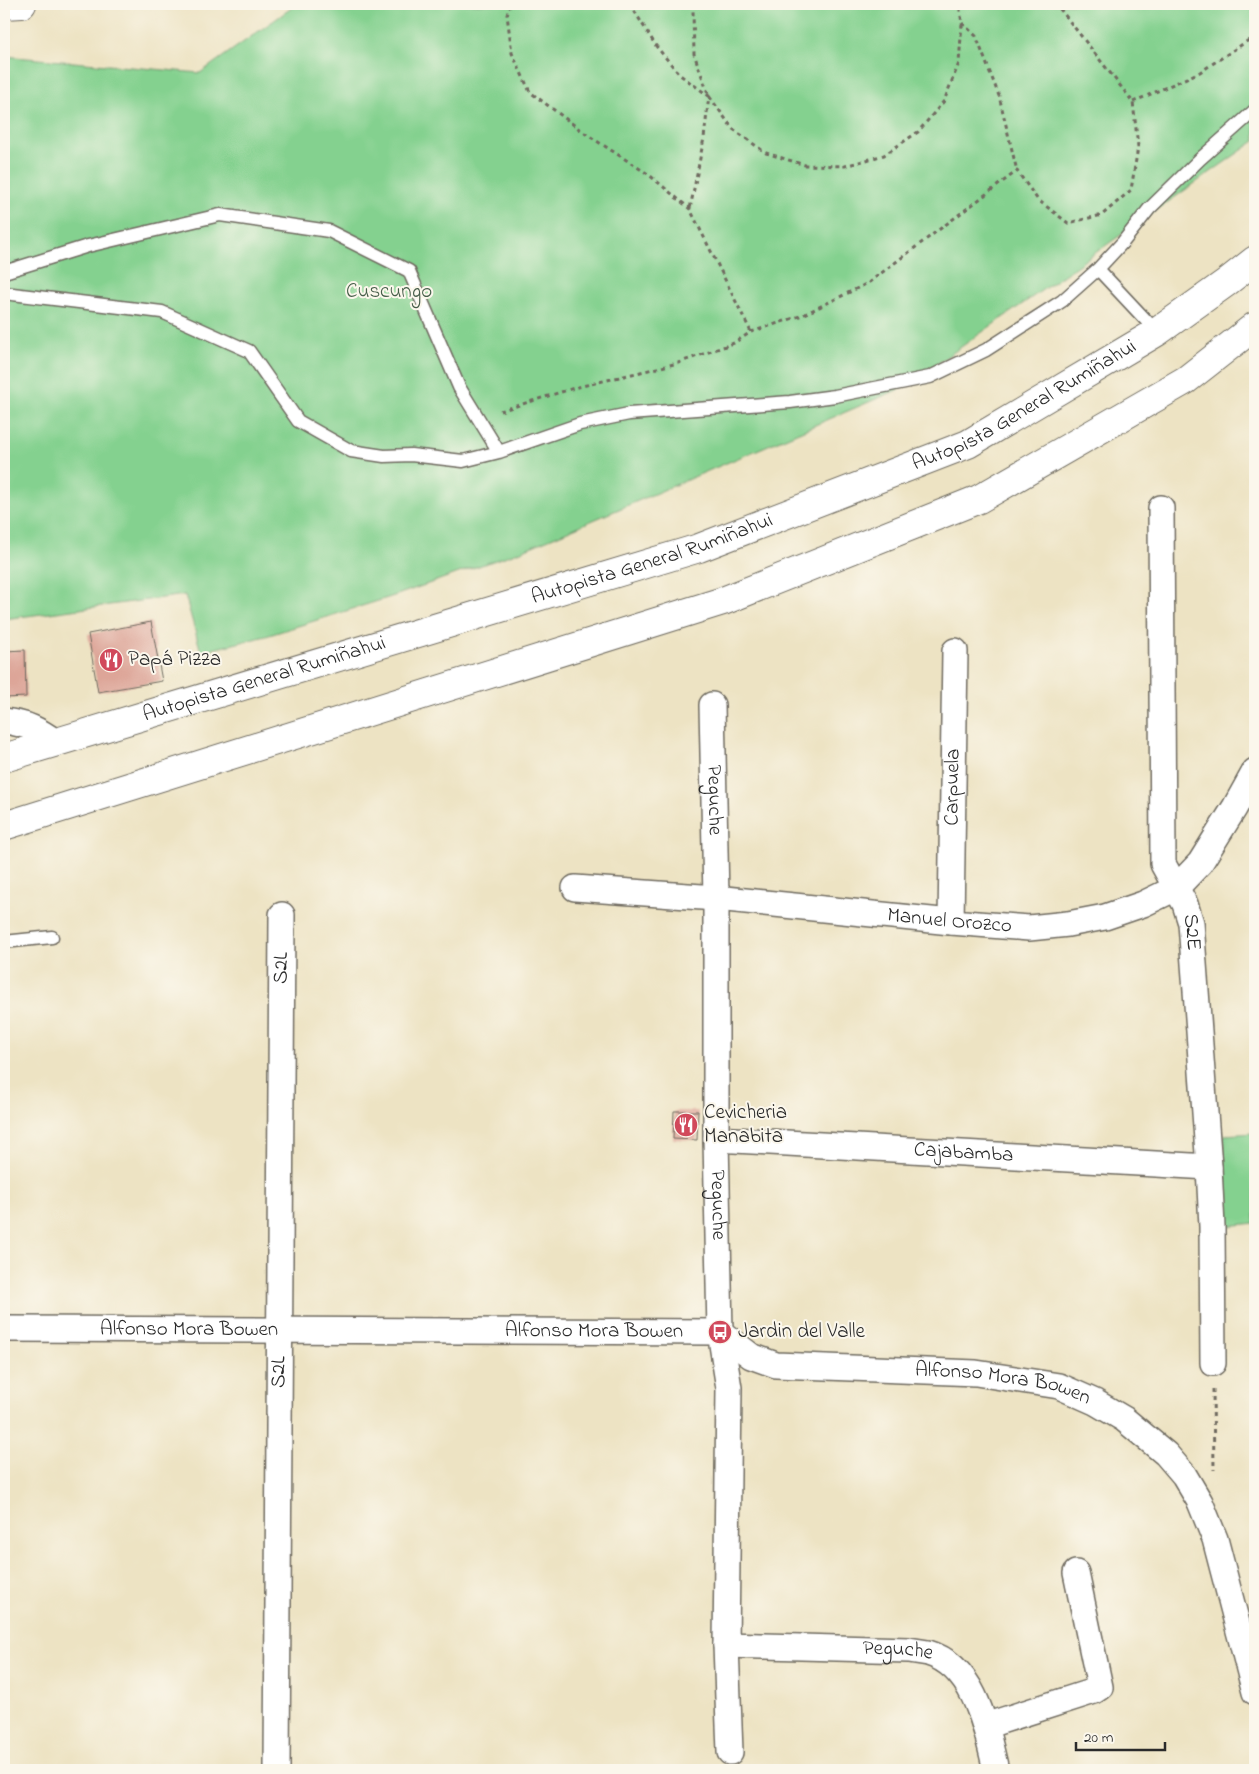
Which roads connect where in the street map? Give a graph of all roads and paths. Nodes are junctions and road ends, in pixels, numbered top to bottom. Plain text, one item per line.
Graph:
1 (22, 4) edge
2 (510, 4) edge
3 (630, 4) edge
4 (696, 4) edge
5 (958, 4) edge
6 (1056, 4) edge
7 (4, 5) edge
8 (962, 23) junction
9 (1255, 36) edge
10 (709, 96) junction
11 (1132, 102) junction
12 (1255, 110) edge
13 (1017, 171) junction
14 (690, 209) junction
15 (1255, 260) edge
16 (1098, 269) junction
17 (4, 272) edge
18 (4, 293) edge
19 (1255, 326) edge
20 (751, 332) junction
21 (1157, 332) junction
22 (478, 418) junction
23 (499, 452) junction
24 (1161, 508) dead end
25 (955, 652) dead end
26 (712, 705) dead end
27 (4, 721) edge
28 (57, 743) junction
29 (4, 758) edge
30 (1255, 771) edge
31 (4, 826) edge
32 (575, 888) dead end
33 (1176, 888) junction
34 (716, 898) junction
35 (282, 916) dead end
36 (951, 922) junction
37 (52, 937) dead end
38 (4, 942) edge
39 (716, 1139) junction
40 (1209, 1167) junction
41 (4, 1329) edge
42 (280, 1332) junction
43 (720, 1332) junction
44 (1213, 1363) joint
45 (1214, 1471) dead end
46 (1076, 1573) dead end
47 (726, 1645) junction
48 (1255, 1692) edge
49 (985, 1726) junction
50 (730, 1752) dead end
51 (277, 1770) edge
52 (996, 1770) edge

1 - 7 main road
2 - 14 path
3 - 10 path
4 - 10 path
5 - 8 path
6 - 11 path
8 - 10 path
8 - 13 path
9 - 11 path
10 - 14 path
11 - 13 path
12 - 16 lane
13 - 20 path
14 - 20 path
15 - 21 main road, Autopista General Rumiñahui
16 - 21 lane
16 - 23 lane
17 - 22 lane
18 - 23 lane
19 - 31 main road
20 - 22 path
21 - 28 main road, Autopista General Rumiñahui
22 - 23 lane
24 - 33 street, S2E
25 - 36 street, Carpuela
26 - 34 street, Peguche
27 - 28 street
28 - 29 main road, Autopista General Rumiñahui
30 - 33 street, Manuel Orozco
32 - 34 street, Manuel Orozco
33 - 36 street, Manuel Orozco
33 - 40 street, S2E
34 - 36 street, Manuel Orozco
34 - 39 street, Peguche
35 - 42 street, S2L
37 - 38 lane
39 - 40 street, Cajabamba
39 - 43 street, Peguche
40 - 44 street, S2E
41 - 42 street, Alfonso Mora Bowen
42 - 43 street, Alfonso Mora Bowen
42 - 51 street, S2L
43 - 47 street, Peguche
43 - 48 street, Alfonso Mora Bowen
44 - 45 path
46 - 49 street
47 - 49 street, Peguche
47 - 50 street, Peguche
49 - 52 street, Peguche

